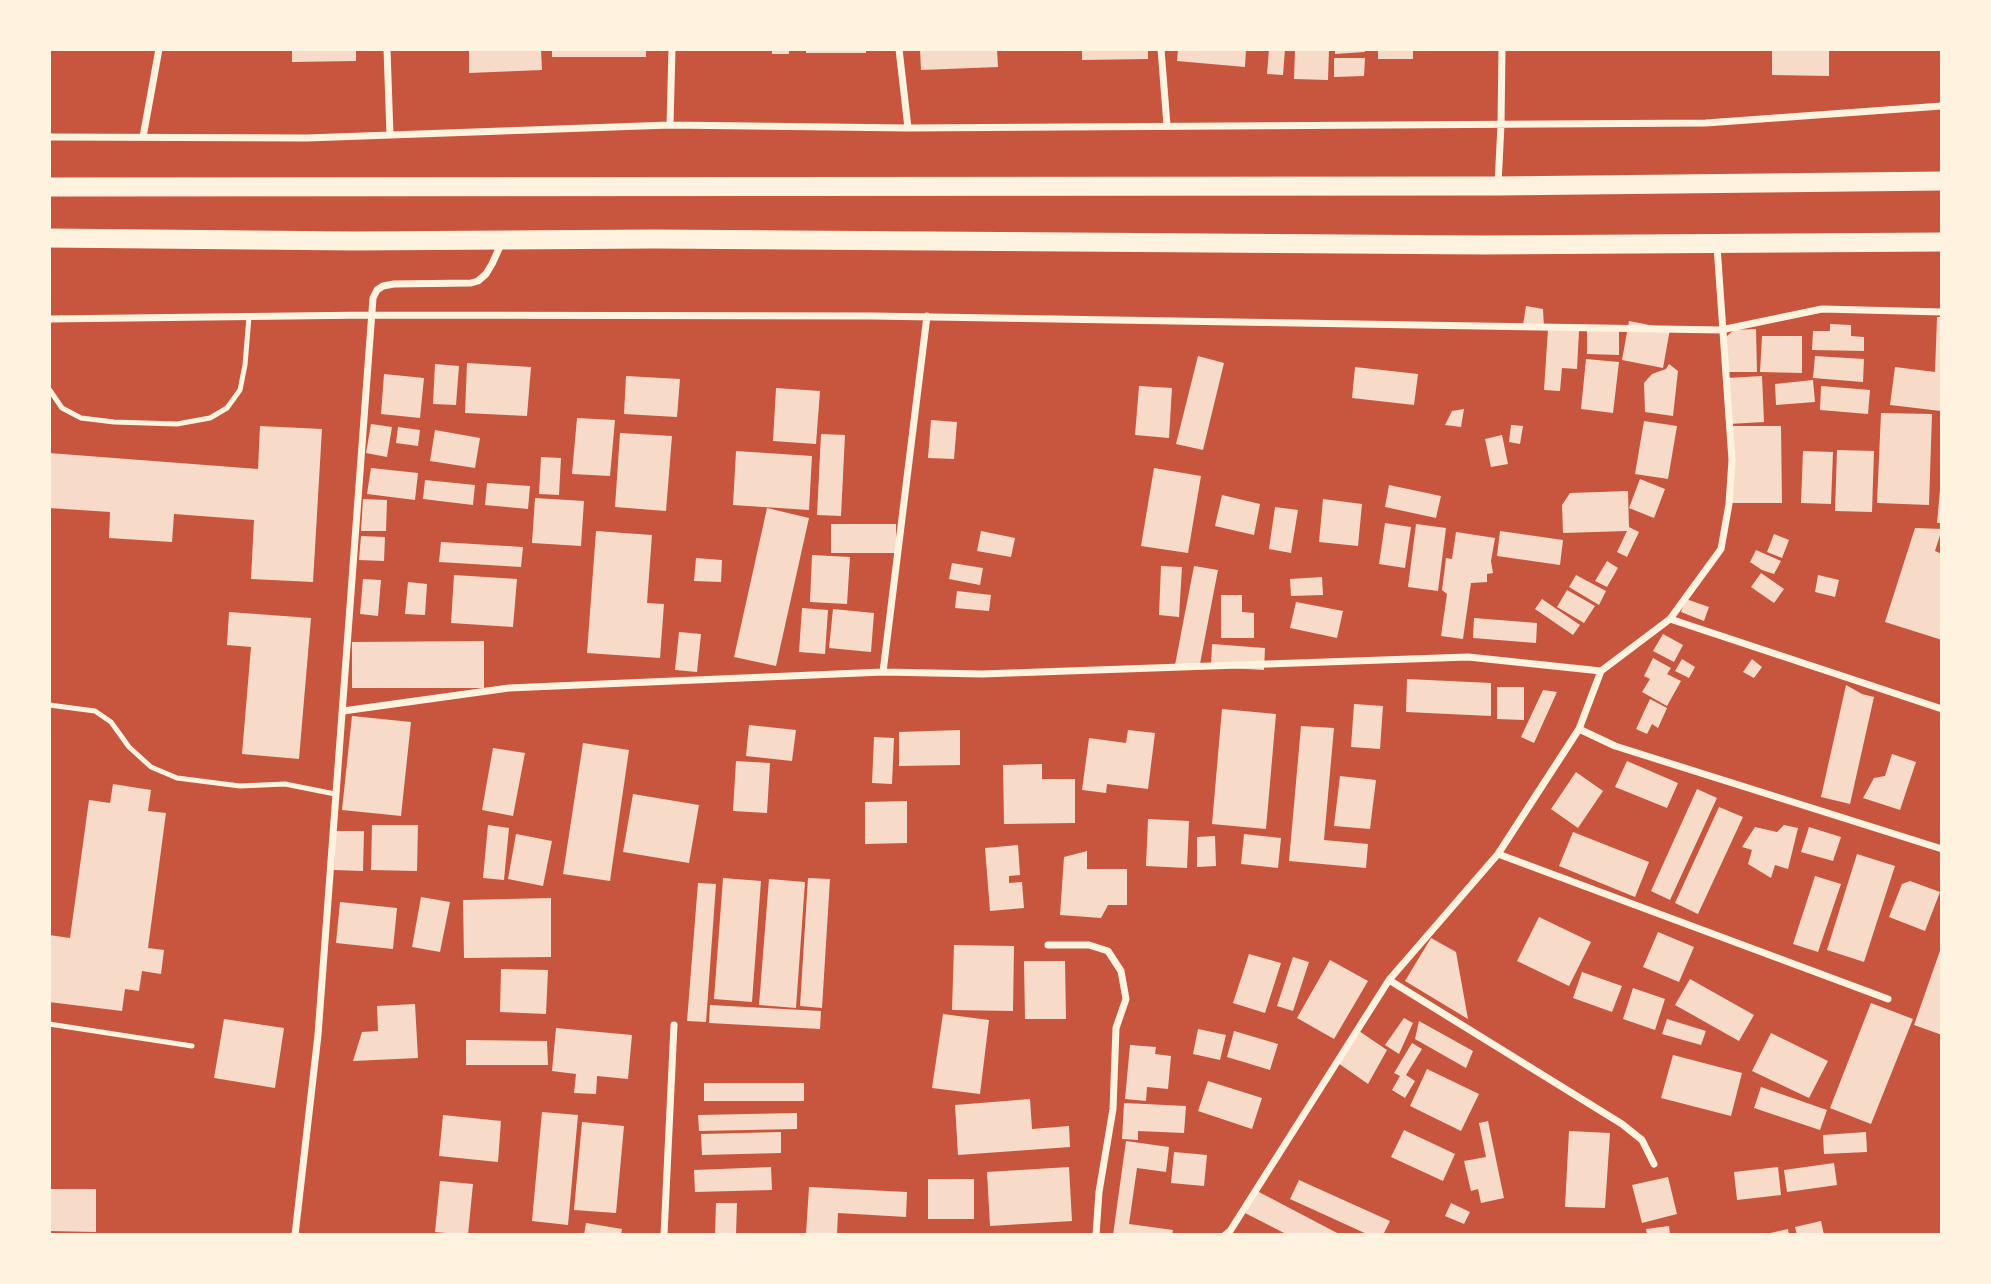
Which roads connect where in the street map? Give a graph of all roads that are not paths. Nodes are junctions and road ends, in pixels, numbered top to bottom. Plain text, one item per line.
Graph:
1 (159, 49) edge
2 (387, 49) edge
3 (672, 49) edge
4 (899, 49) edge
5 (1161, 49) edge
6 (1502, 49) edge
7 (1939, 106) edge
8 (1942, 113) edge
9 (1502, 124) junction
10 (670, 125) junction
11 (1167, 125) junction
12 (908, 128) junction
13 (390, 135) junction
14 (49, 136) edge
15 (142, 137) junction
16 (1942, 181) edge
17 (1498, 186) junction
18 (49, 187) edge
19 (49, 238) edge
20 (503, 241) junction
21 (1942, 242) edge
22 (1717, 243) junction
23 (1942, 312) edge
24 (371, 315) junction
25 (927, 316) junction
26 (249, 317) junction
27 (49, 319) edge
28 (1721, 330) junction
29 (49, 390) edge
30 (1670, 620) junction
31 (1601, 671) junction
32 (883, 672) junction
33 (49, 705) edge
34 (1942, 709) edge
35 (343, 711) junction
36 (1579, 729) junction
37 (335, 794) junction
38 (1942, 849) edge
39 (1498, 854) junction
40 (1048, 945) dead end
41 (1390, 981) junction
42 (1888, 999) dead end
43 (49, 1024) edge
44 (674, 1025) dead end
45 (192, 1046) dead end
46 (1654, 1164) dead end
47 (295, 1235) edge
48 (664, 1235) edge
49 (1096, 1235) edge
50 (1225, 1235) edge

1 - 15 street
2 - 13 street
3 - 10 street
4 - 12 street
5 - 11 street
6 - 9 street
7 - 8 lane
7 - 9 street
9 - 11 street
9 - 17 street
10 - 12 street
10 - 13 street
11 - 12 street
13 - 15 street
14 - 15 street
16 - 17 highway
17 - 18 highway
19 - 20 highway
20 - 22 highway
20 - 24 street
21 - 22 highway
22 - 28 street
23 - 28 street
24 - 25 street
24 - 26 street
24 - 35 street
25 - 28 street
25 - 32 street
26 - 27 street
26 - 29 lane
28 - 30 street
30 - 31 street
30 - 34 street
31 - 32 street
31 - 36 street
32 - 35 street
33 - 37 lane
35 - 37 street
36 - 38 street
36 - 39 street
37 - 47 street
39 - 41 street
39 - 42 street
40 - 49 street
41 - 46 street
41 - 50 street
43 - 45 lane
44 - 48 street

